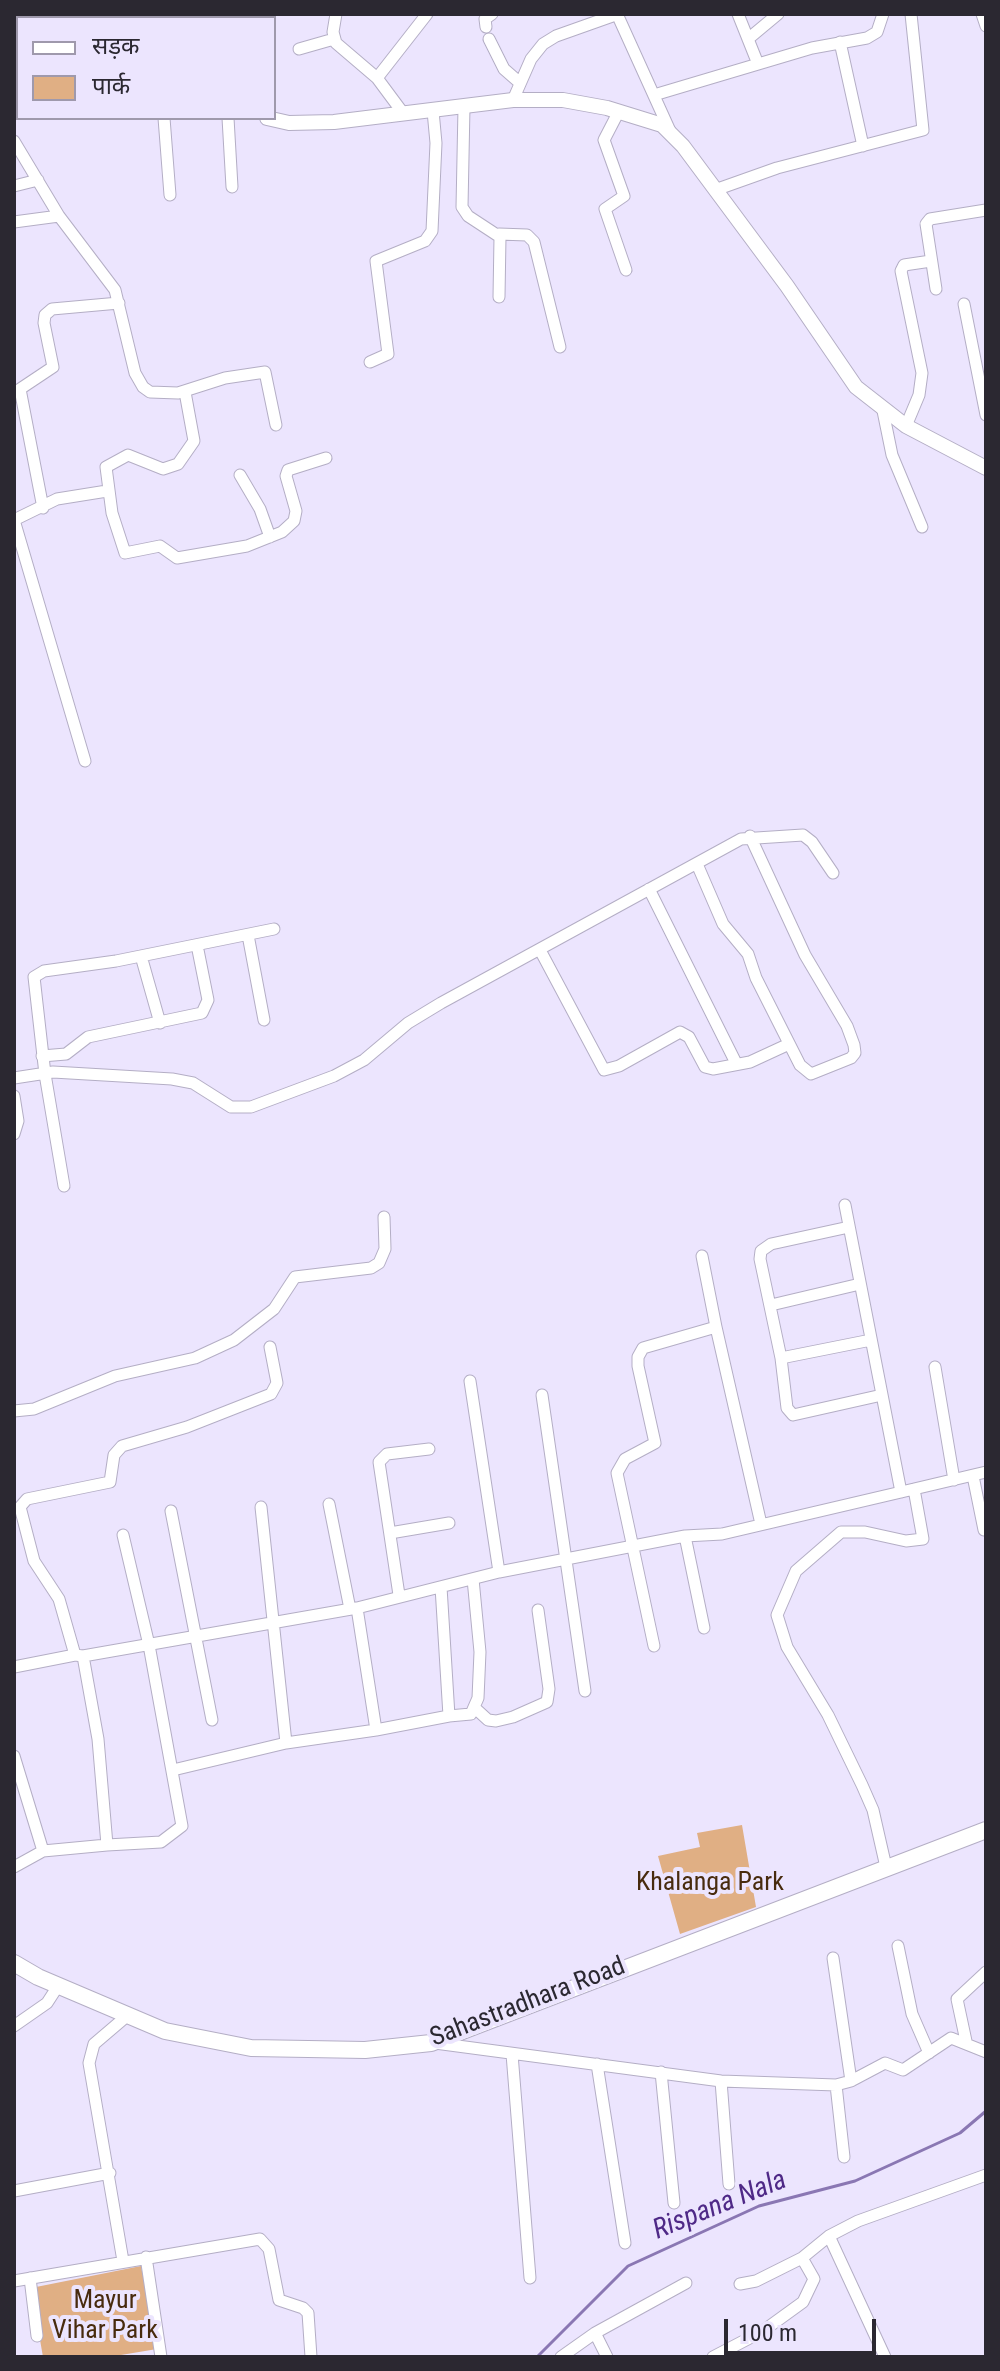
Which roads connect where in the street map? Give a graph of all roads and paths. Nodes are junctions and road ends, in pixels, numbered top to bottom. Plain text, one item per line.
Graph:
1 (336, 14) edge
2 (427, 14) edge
3 (492, 14) edge
4 (618, 14) edge
5 (738, 14) edge
6 (778, 14) edge
7 (883, 14) edge
8 (911, 14) edge
9 (982, 14) edge
10 (986, 26) edge
11 (334, 39) junction
12 (748, 39) junction
13 (840, 42) junction
14 (299, 49) dead end
15 (758, 64) junction
16 (377, 78) junction
17 (520, 83) junction
18 (654, 95) junction
19 (513, 100) junction
20 (464, 107) junction
21 (433, 111) junction
22 (619, 111) junction
23 (403, 113) junction
24 (164, 120) edge
25 (228, 120) edge
26 (276, 120) edge
27 (670, 131) junction
28 (14, 141) edge
29 (863, 146) junction
30 (38, 180) junction
31 (14, 186) edge
32 (232, 187) dead end
33 (715, 190) junction
34 (170, 195) dead end
35 (986, 210) edge
36 (59, 216) junction
37 (14, 222) edge
38 (499, 234) junction
39 (931, 261) junction
40 (626, 270) dead end
41 (936, 289) dead end
42 (499, 297) dead end
43 (119, 303) junction
44 (964, 304) dead end
45 (560, 347) dead end
46 (370, 362) dead end
47 (185, 392) junction
48 (883, 411) junction
49 (986, 415) edge
50 (276, 425) dead end
51 (906, 426) junction
52 (326, 458) dead end
53 (986, 468) edge
54 (240, 475) dead end
55 (107, 491) junction
56 (43, 508) junction
57 (14, 520) edge
58 (922, 527) dead end
59 (270, 537) junction
60 (85, 761) dead end
61 (750, 836) junction
62 (697, 864) junction
63 (833, 873) dead end
64 (649, 889) junction
65 (274, 929) dead end
66 (248, 935) junction
67 (197, 945) junction
68 (540, 950) junction
69 (141, 956) junction
70 (264, 1020) dead end
71 (160, 1023) junction
72 (789, 1044) junction
73 (42, 1056) junction
74 (736, 1063) junction
75 (45, 1074) junction
76 (14, 1078) edge
77 (14, 1096) edge
78 (14, 1134) edge
79 (64, 1186) dead end
80 (845, 1205) dead end
81 (384, 1217) dead end
82 (849, 1227) junction
83 (702, 1256) dead end
84 (860, 1284) junction
85 (771, 1305) junction
86 (716, 1327) junction
87 (871, 1340) junction
88 (270, 1347) dead end
89 (781, 1358) junction
90 (935, 1367) dead end
91 (470, 1381) dead end
92 (542, 1395) dead end
93 (882, 1395) junction
94 (14, 1411) edge
95 (429, 1449) dead end
96 (986, 1472) edge
97 (973, 1476) junction
98 (954, 1480) junction
99 (914, 1489) junction
100 (901, 1492) junction
101 (329, 1504) dead end
102 (261, 1507) dead end
103 (171, 1511) dead end
104 (449, 1523) dead end
105 (761, 1524) junction
106 (984, 1530) dead end
107 (390, 1533) junction
108 (123, 1535) dead end
109 (685, 1536) junction
110 (634, 1546) junction
111 (564, 1560) junction
112 (499, 1572) junction
113 (473, 1579) junction
114 (441, 1587) junction
115 (399, 1595) junction
116 (354, 1608) junction
117 (538, 1610) dead end
118 (276, 1623) junction
119 (704, 1628) dead end
120 (196, 1637) junction
121 (149, 1645) junction
122 (654, 1646) dead end
123 (79, 1655) junction
124 (14, 1667) edge
125 (585, 1691) dead end
126 (476, 1709) junction
127 (449, 1716) junction
128 (212, 1720) dead end
129 (376, 1730) junction
130 (286, 1743) junction
131 (14, 1756) edge
132 (173, 1770) junction
133 (986, 1830) edge
134 (107, 1845) junction
135 (43, 1851) junction
136 (14, 1867) edge
137 (886, 1867) junction
138 (898, 1946) dead end
139 (833, 1958) dead end
140 (14, 1963) edge
141 (986, 1972) edge
142 (58, 1986) junction
143 (128, 2015) junction
144 (14, 2026) edge
145 (966, 2041) junction
146 (431, 2043) junction
147 (986, 2052) edge
148 (929, 2053) junction
149 (512, 2054) junction
150 (597, 2064) junction
151 (661, 2072) junction
152 (721, 2081) junction
153 (851, 2081) junction
154 (836, 2085) junction
155 (844, 2157) dead end
156 (110, 2173) junction
157 (986, 2175) edge
158 (729, 2184) dead end
159 (14, 2191) edge
160 (674, 2203) dead end
161 (829, 2236) junction
162 (625, 2243) dead end
163 (146, 2257) junction
164 (802, 2258) junction
165 (123, 2261) junction
166 (30, 2278) junction
167 (530, 2278) dead end
168 (14, 2281) edge
169 (686, 2283) dead end
170 (740, 2284) dead end
171 (595, 2333) junction
172 (37, 2336) dead end
173 (161, 2357) edge
174 (311, 2357) edge
175 (561, 2357) edge
176 (607, 2357) edge
177 (713, 2357) edge
178 (885, 2357) edge

1 - 11 street
2 - 16 street
3 - 17 street
4 - 17 street
4 - 18 street
5 - 12 street
6 - 12 street
7 - 13 street
8 - 29 street
9 - 10 street
11 - 14 street
11 - 16 street
12 - 15 street
13 - 15 street
13 - 29 street
15 - 18 street
16 - 23 street
17 - 19 street
18 - 27 street
19 - 20 street
19 - 22 street
20 - 21 street
20 - 38 street
21 - 23 street
21 - 46 street
22 - 27 street
22 - 40 street
23 - 26 street
24 - 34 street
25 - 32 street
27 - 33 street
28 - 30 street
29 - 33 street
30 - 31 street
30 - 36 street
33 - 48 street
35 - 39 street
36 - 37 street
36 - 43 street
38 - 42 street
38 - 45 street
39 - 41 street
39 - 51 street
43 - 47 street
43 - 56 street
44 - 49 street
47 - 50 street
47 - 55 street
48 - 51 street
48 - 58 street
51 - 53 street
52 - 59 street
54 - 59 street
55 - 56 street
55 - 59 street
56 - 57 street
57 - 60 street
61 - 62 street
61 - 63 street
61 - 72 street
62 - 64 street
62 - 72 street
64 - 68 street
64 - 74 street
65 - 66 street
66 - 67 street
66 - 70 street
67 - 69 street
67 - 71 street
68 - 74 street
68 - 75 street
69 - 71 street
69 - 73 street
71 - 73 street
72 - 74 street
73 - 75 street
75 - 76 street
75 - 79 street
77 - 78 street
80 - 82 street
81 - 94 street
82 - 84 street
82 - 85 street
83 - 86 street
84 - 85 street
84 - 87 street
85 - 89 street
86 - 105 street
86 - 110 street
87 - 89 street
87 - 93 street
88 - 123 street
89 - 93 street
90 - 98 street
91 - 112 street
92 - 111 street
93 - 100 street
95 - 107 street
96 - 97 street
97 - 98 street
97 - 106 street
98 - 99 street
99 - 100 street
99 - 137 street
100 - 105 street
101 - 116 street
102 - 118 street
103 - 120 street
104 - 107 street
105 - 109 street
107 - 115 street
108 - 121 street
109 - 110 street
109 - 119 street
110 - 111 street
110 - 122 street
111 - 112 street
111 - 125 street
112 - 113 street
113 - 114 street
113 - 126 street
114 - 115 street
114 - 127 street
115 - 116 street
116 - 118 street
116 - 129 street
117 - 126 street
118 - 120 street
118 - 130 street
120 - 121 street
120 - 128 street
121 - 123 street
121 - 132 street
123 - 124 street
123 - 134 street
126 - 127 street
127 - 129 street
129 - 130 street
130 - 132 street
131 - 135 street
132 - 134 street
133 - 137 main road, Sahastradhara Road
134 - 135 street
135 - 136 street
137 - 146 main road, Sahastradhara Road
138 - 148 street
139 - 153 street
140 - 142 main road, Sahastradhara Road
141 - 145 street
142 - 143 main road, Sahastradhara Road
142 - 144 street
143 - 146 main road, Sahastradhara Road
143 - 156 street
145 - 147 street
145 - 148 street
146 - 149 street
148 - 153 street
149 - 150 street
149 - 167 street
150 - 151 street
150 - 162 street
151 - 152 street
151 - 160 street
152 - 154 street
152 - 158 street
153 - 154 street
154 - 155 street
156 - 159 street
156 - 165 street
157 - 161 street
161 - 164 street
161 - 178 street
163 - 165 street
163 - 173 street
163 - 174 street
164 - 170 street
164 - 177 street
165 - 166 street
166 - 168 street
166 - 172 street
169 - 171 street
171 - 175 street
171 - 176 street

